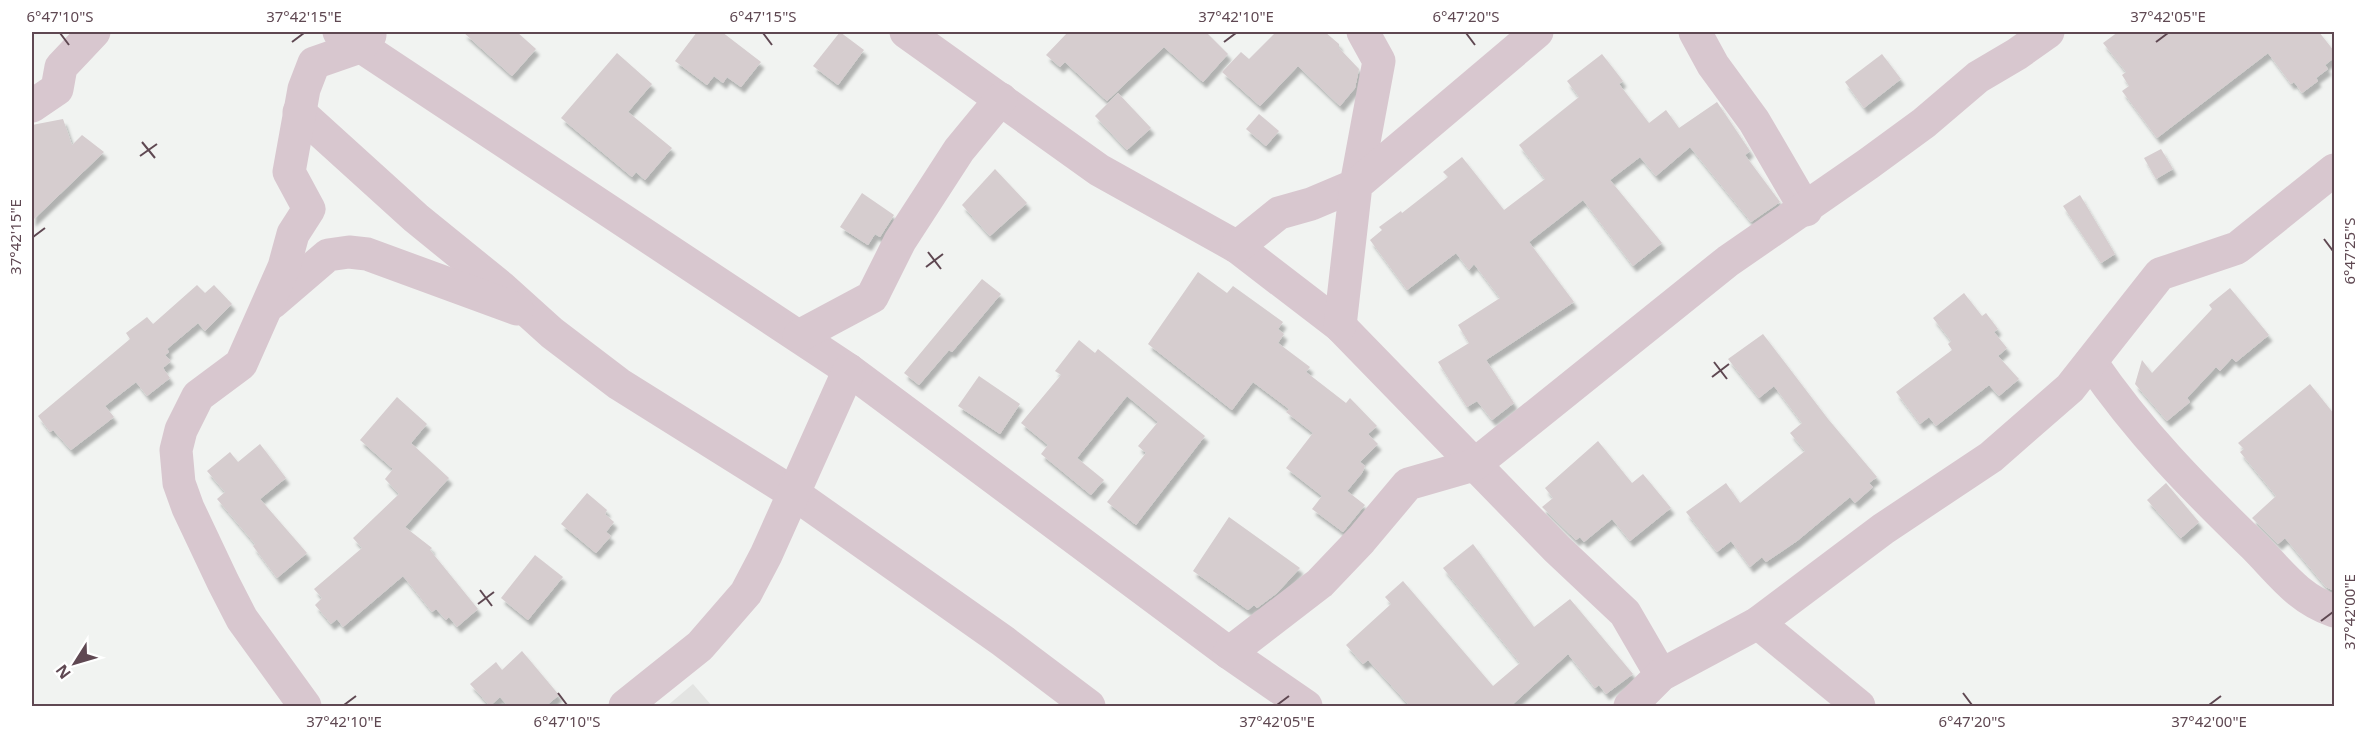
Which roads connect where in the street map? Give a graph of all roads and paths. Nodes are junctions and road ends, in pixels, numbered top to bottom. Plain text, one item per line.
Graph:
1 (94, 32) edge
2 (906, 32) edge
3 (1363, 32) edge
4 (1537, 32) edge
5 (1695, 32) edge
6 (2048, 32) edge
7 (357, 37) edge
8 (1001, 99) junction
9 (32, 106) edge
10 (299, 112) junction
11 (2331, 180) edge
12 (1356, 185) junction
13 (1806, 210) junction
14 (1238, 247) junction
15 (266, 308) junction
16 (530, 313) junction
17 (1340, 326) junction
18 (799, 336) junction
19 (2091, 362) junction
20 (849, 370) junction
21 (1474, 465) junction
22 (793, 493) junction
23 (2334, 611) edge
24 (1758, 623) junction
25 (1229, 653) junction
26 (1661, 675) junction
27 (305, 706) edge
28 (625, 706) edge
29 (1089, 706) edge
30 (1306, 706) edge
31 (1630, 706) edge
32 (1859, 706) edge

1 - 9 street
2 - 8 street
3 - 12 street
4 - 12 street
5 - 13 street
6 - 13 street
7 - 10 street
7 - 18 street
8 - 14 street
8 - 18 street
10 - 15 street
10 - 16 street
11 - 19 street
12 - 14 street
12 - 17 street
13 - 21 street
14 - 17 street
15 - 16 street
15 - 27 street
16 - 22 street
17 - 21 street
18 - 20 street
19 - 23 street
19 - 24 street
20 - 22 street
20 - 25 street
21 - 25 street
21 - 26 street
22 - 28 street
22 - 29 street
24 - 26 street
24 - 32 street
25 - 30 street
26 - 31 street

